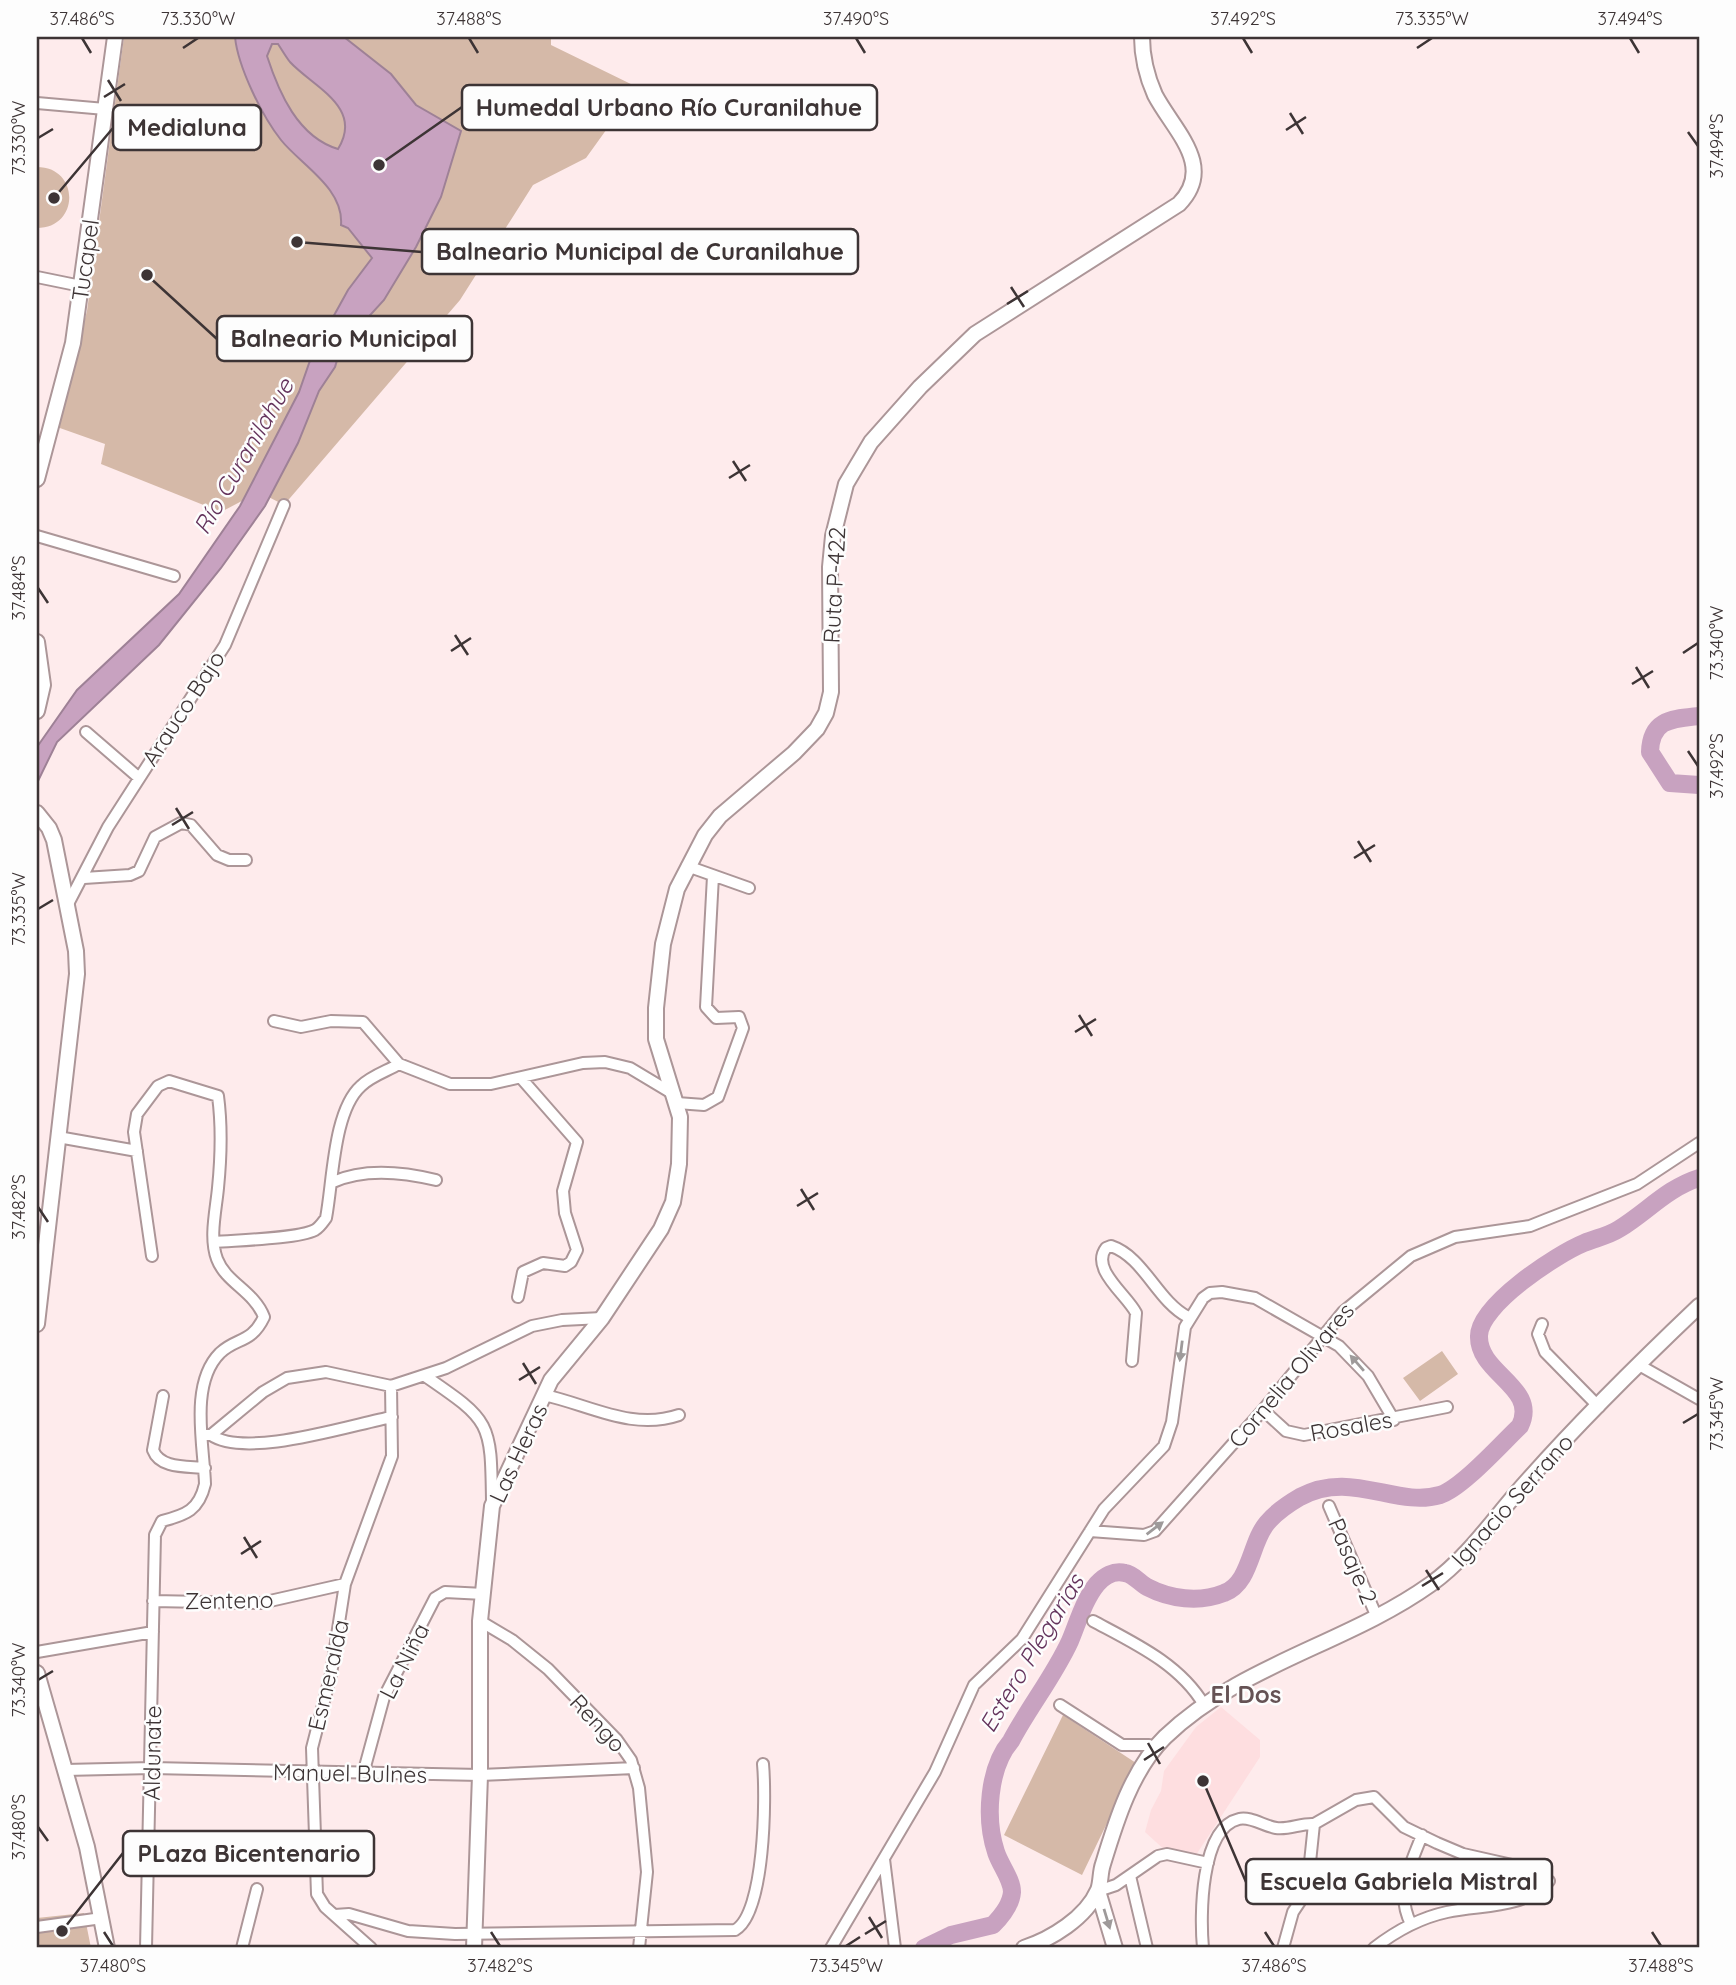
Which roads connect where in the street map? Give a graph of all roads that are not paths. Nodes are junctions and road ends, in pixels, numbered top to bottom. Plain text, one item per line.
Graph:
1 (115, 37) edge
2 (1142, 37) edge
3 (37, 103) edge
4 (105, 109) junction
5 (37, 277) edge
6 (81, 286) junction
7 (37, 479) edge
8 (284, 505) dead end
9 (37, 536) edge
10 (174, 576) dead end
11 (37, 642) edge
12 (37, 711) edge
13 (86, 732) dead end
14 (138, 777) junction
15 (39, 819) edge
16 (246, 860) dead end
17 (687, 866) junction
18 (713, 876) junction
19 (84, 878) junction
20 (749, 888) dead end
21 (68, 904) junction
22 (274, 1021) dead end
23 (399, 1064) junction
24 (521, 1078) junction
25 (673, 1094) junction
26 (58, 1137) junction
27 (1699, 1143) edge
28 (137, 1151) junction
29 (436, 1180) dead end
30 (333, 1182) junction
31 (42, 1240) edge
32 (214, 1242) junction
33 (152, 1256) dead end
34 (517, 1297) dead end
35 (1699, 1306) edge
36 (1188, 1317) junction
37 (601, 1318) junction
38 (37, 1324) edge
39 (1542, 1324) dead end
40 (1323, 1335) junction
41 (1132, 1361) dead end
42 (1639, 1365) junction
43 (425, 1376) junction
44 (391, 1387) junction
45 (544, 1395) junction
46 (1698, 1395) edge
47 (163, 1396) dead end
48 (1447, 1407) dead end
49 (1599, 1407) junction
50 (1263, 1410) junction
51 (679, 1415) dead end
52 (392, 1417) junction
53 (1394, 1420) junction
54 (207, 1435) junction
55 (205, 1468) junction
56 (492, 1506) junction
57 (1329, 1506) dead end
58 (1090, 1531) junction
59 (345, 1584) junction
60 (484, 1594) junction
61 (153, 1601) junction
62 (1376, 1615) junction
63 (480, 1621) junction
64 (1093, 1621) dead end
65 (153, 1632) junction
66 (37, 1652) edge
67 (37, 1673) edge
68 (1060, 1705) dead end
69 (1204, 1705) junction
70 (1153, 1750) junction
71 (763, 1764) dead end
72 (152, 1768) junction
73 (634, 1768) junction
74 (65, 1770) junction
75 (311, 1772) junction
76 (363, 1774) junction
77 (480, 1775) junction
78 (1314, 1824) junction
79 (1422, 1835) junction
80 (884, 1859) junction
81 (1209, 1863) junction
82 (1130, 1876) junction
83 (257, 1889) dead end
84 (1098, 1891) junction
85 (335, 1915) junction
86 (102, 1918) junction
87 (1411, 1924) junction
88 (37, 1927) edge
89 (639, 1930) junction
90 (474, 1941) edge
91 (107, 1948) edge
92 (146, 1948) edge
93 (242, 1948) edge
94 (370, 1948) edge
95 (639, 1948) edge
96 (831, 1948) edge
97 (895, 1948) edge
98 (1024, 1948) edge
99 (1115, 1948) edge
100 (1147, 1948) edge
101 (1203, 1948) edge
102 (1283, 1948) edge
103 (1374, 1948) edge

1 - 4 street, Tucapel
2 - 17 street, Ruta P-422
3 - 4 street
4 - 6 street, Tucapel
5 - 6 street
6 - 7 street, Tucapel
8 - 14 street, Arauco Bajo
9 - 10 street
11 - 12 street
13 - 14 street
14 - 19 street, Arauco Bajo
15 - 21 street
16 - 19 street
17 - 18 street
17 - 25 street, Ruta P-422
18 - 20 street
18 - 25 street
19 - 21 street, Arauco Bajo
21 - 26 street
22 - 23 street
23 - 24 street
23 - 30 street
24 - 25 street
24 - 34 street
25 - 37 street, Las Heras
26 - 28 street
26 - 31 street
27 - 40 street, Cornelia Olivares
28 - 32 street
28 - 33 street
29 - 30 street
30 - 32 street
31 - 38 street
32 - 54 street
35 - 42 street, Ignacio Serrano
36 - 40 street
36 - 41 street
36 -> 58 street
37 - 43 street
37 - 45 street, Las Heras
39 - 49 street
40 - 50 street, Cornelia Olivares
53 -> 40 street
42 - 46 street
42 - 49 street, Ignacio Serrano
43 - 44 street
43 - 56 street
44 - 52 street, Esmeralda
44 - 54 street
45 - 51 street
45 - 56 street, Las Heras
47 - 55 street
48 - 53 street, Rosales
49 - 62 street, Ignacio Serrano
50 - 53 street, Rosales
58 -> 50 street, Cornelia Olivares
52 - 54 street
52 - 59 street, Esmeralda
54 - 55 street
55 - 61 street, Aldunate
56 - 60 street, Las Heras
57 - 62 street, Pasaje 2
58 - 80 street
59 - 61 street, Zenteno
59 - 75 street, Esmeralda
60 - 63 street, Las Heras
60 - 76 street, La Niña
61 - 65 street, Aldunate
62 - 69 street, Ignacio Serrano
63 - 73 street, Rengo
63 - 77 street, Las Heras
64 - 69 street
65 - 66 street
65 - 72 street, Aldunate
67 - 74 street
68 - 70 street
69 - 70 street, Ignacio Serrano
70 - 84 street, Ignacio Serrano
71 - 89 street
72 - 74 street, Manuel Bulnes
72 - 75 street, Manuel Bulnes
72 - 92 street, Aldunate
73 - 77 street, Manuel Bulnes
73 - 89 street, Rengo
74 - 86 street
75 - 76 street, Manuel Bulnes
75 - 85 street, Esmeralda
76 - 77 street, Manuel Bulnes
77 - 90 street, Las Heras
78 - 79 street
78 - 81 street
78 - 102 street
79 - 87 street
79 - 87 street
80 - 96 street
80 - 97 street
81 - 82 street
81 - 101 street
82 - 84 street
82 - 100 street
83 - 93 street
84 - 98 street
84 -> 99 street
85 - 90 street
85 - 94 street, Esmeralda
86 - 88 street
86 - 91 street
87 - 103 street
89 - 90 street
89 - 95 street, Rengo

